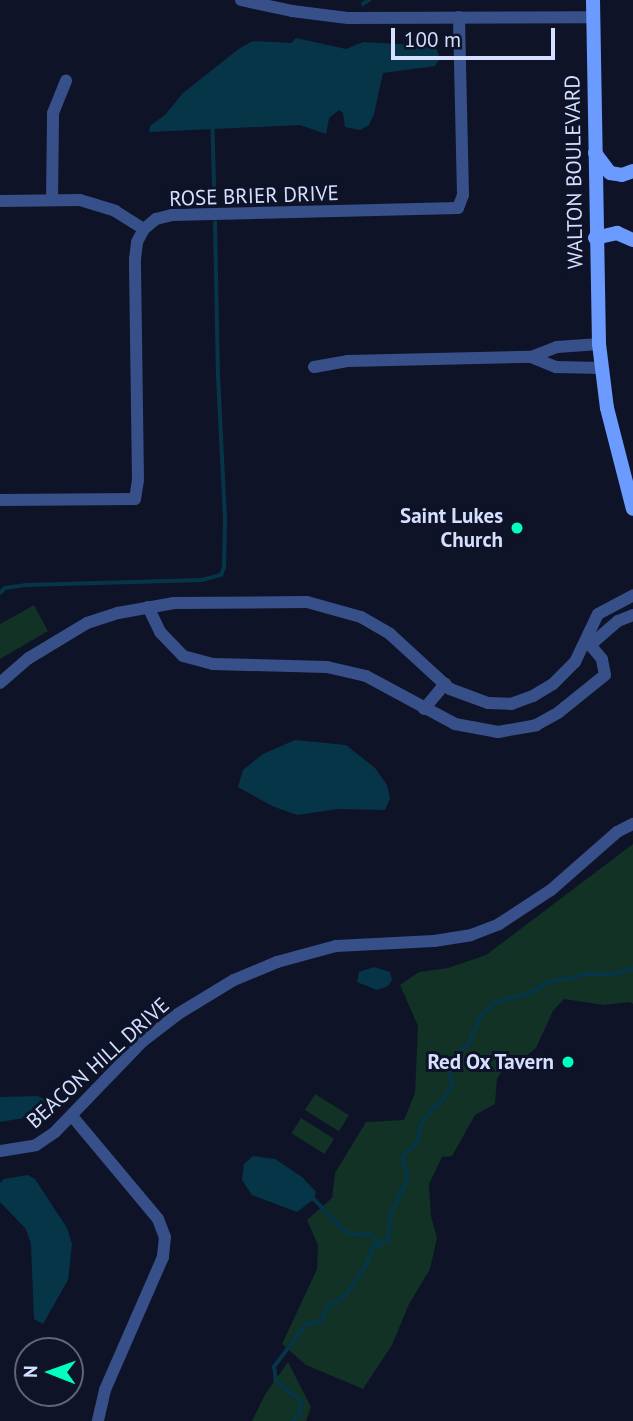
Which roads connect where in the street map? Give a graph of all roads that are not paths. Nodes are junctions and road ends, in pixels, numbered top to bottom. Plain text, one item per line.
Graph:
1 (242, 0) edge
2 (593, 0) edge
3 (459, 17) junction
4 (593, 17) junction
5 (66, 81) dead end
6 (594, 152) junction
7 (633, 171) edge
8 (52, 200) junction
9 (0, 201) edge
10 (144, 229) junction
11 (595, 237) junction
12 (633, 240) edge
13 (598, 344) junction
14 (531, 357) junction
15 (314, 367) dead end
16 (601, 368) junction
17 (0, 500) edge
18 (633, 509) edge
19 (633, 595) edge
20 (617, 603) junction
21 (148, 607) junction
22 (629, 616) edge
23 (587, 641) junction
24 (0, 682) edge
25 (445, 684) junction
26 (424, 709) junction
27 (633, 824) edge
28 (72, 1116) junction
29 (0, 1151) edge
30 (97, 1421) edge

1 - 3 street
2 - 4 main road, WALTON BOULEVARD
3 - 4 street
3 - 10 street, ROSE BRIER DRIVE
4 - 6 main road, WALTON BOULEVARD
5 - 8 street
6 - 7 main road
6 - 11 main road, WALTON BOULEVARD
8 - 9 street
8 - 10 street
10 - 17 street, ROSE BRIER DRIVE
11 - 12 main road
11 - 13 main road, WALTON BOULEVARD
13 - 14 street
13 - 16 main road, WALTON BOULEVARD
14 - 15 street
14 - 16 street
16 - 18 main road, WALTON BOULEVARD
19 - 20 street
20 - 22 street
20 - 23 street
21 - 24 street
21 - 25 street
21 - 26 street
22 - 23 street
23 - 25 street
23 - 26 street
25 - 26 street
27 - 28 street, BEACON HILL DRIVE
28 - 29 street, BEACON HILL DRIVE
28 - 30 street

